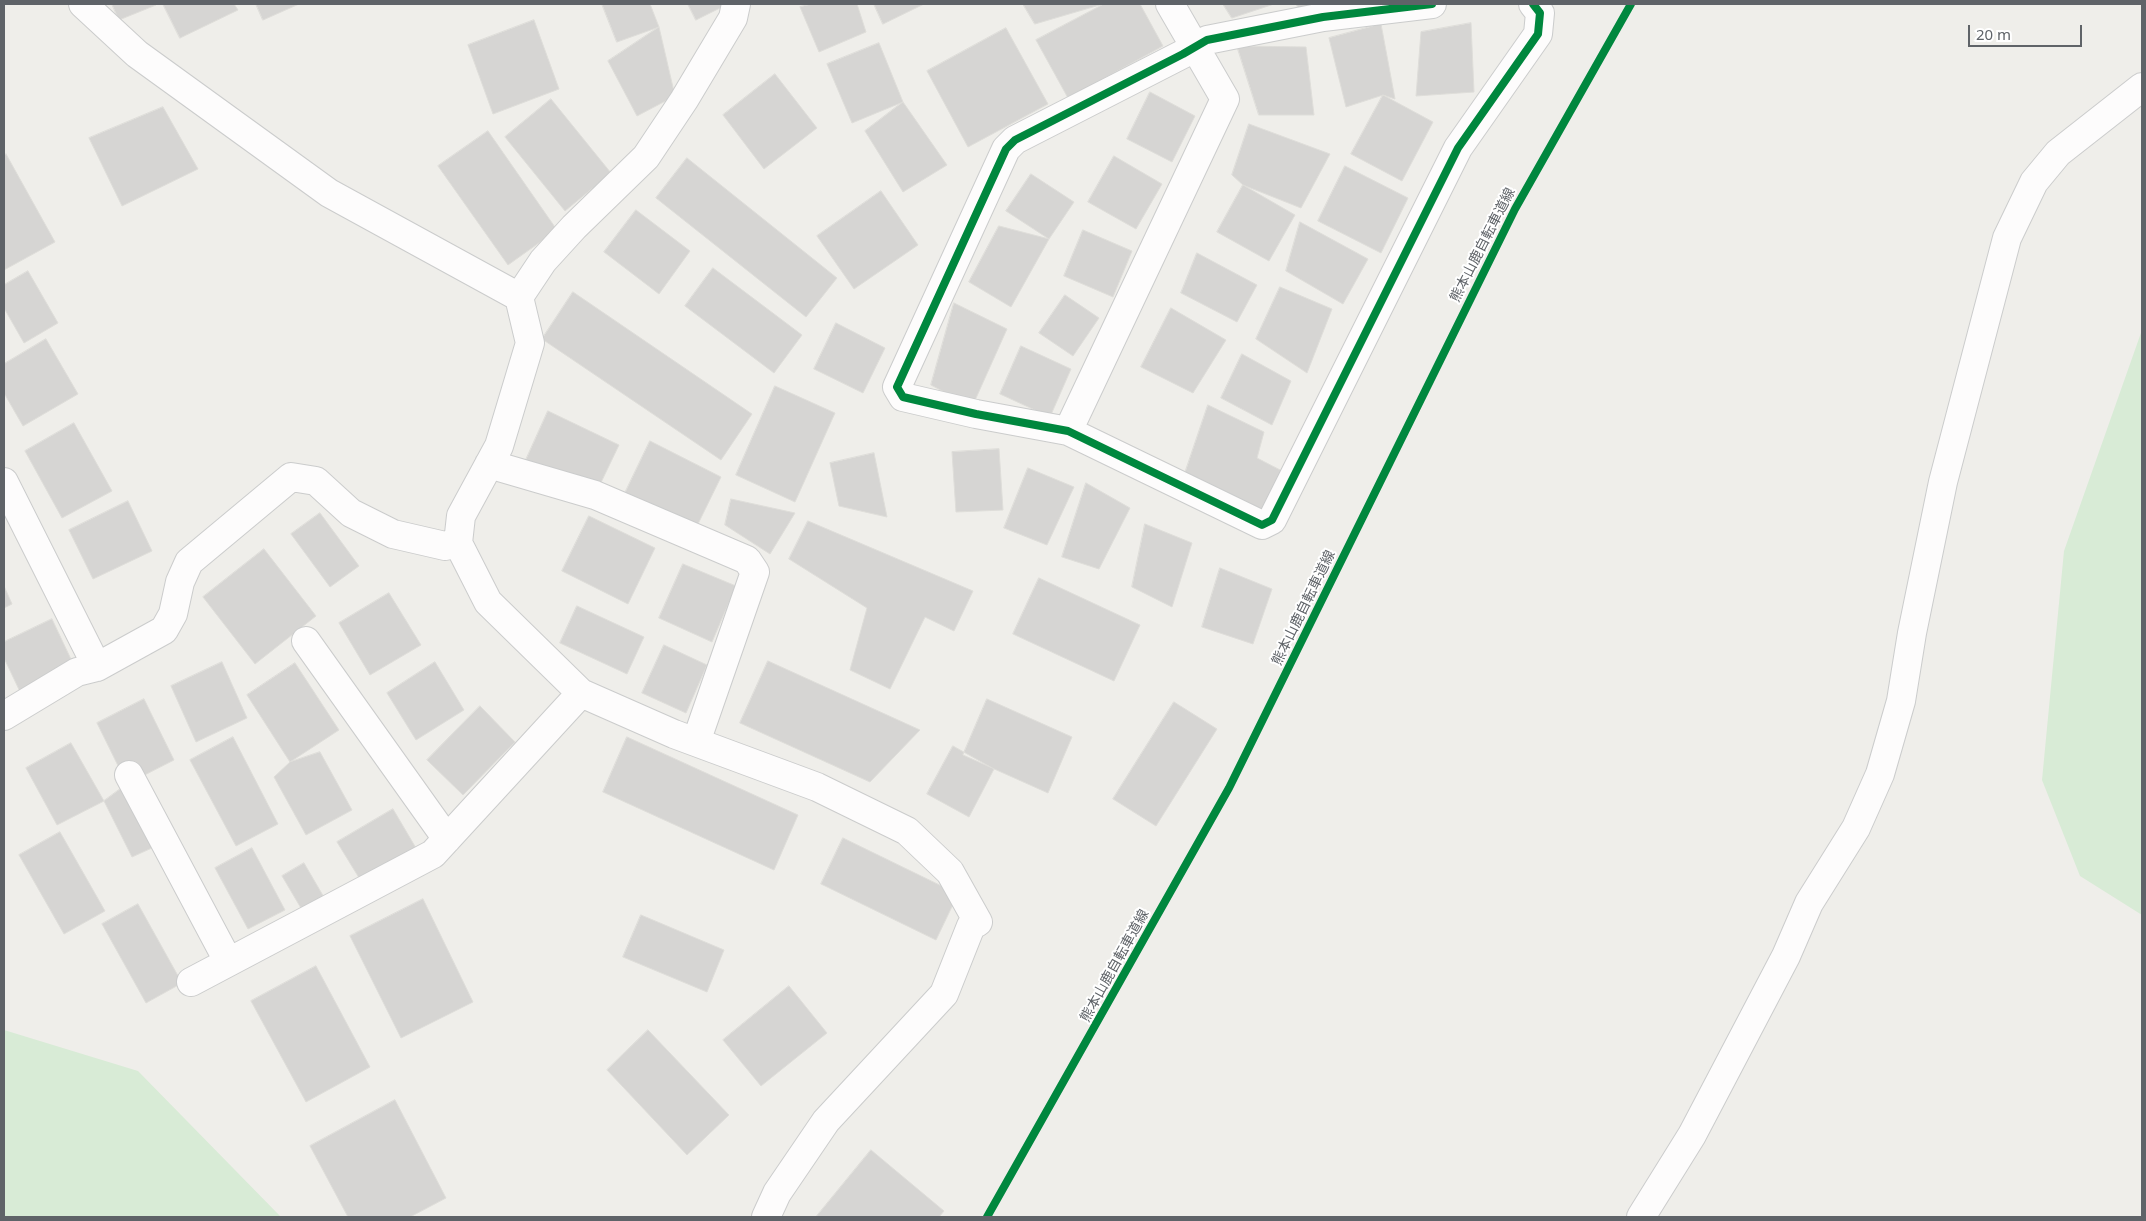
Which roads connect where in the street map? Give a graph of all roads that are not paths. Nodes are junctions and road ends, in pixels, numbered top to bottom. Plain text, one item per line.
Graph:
1 (83, 4) edge
2 (736, 4) edge
3 (1170, 4) edge
4 (1432, 4) edge
5 (1533, 4) edge
6 (1406, 5) edge
7 (1196, 46) junction
8 (2142, 87) edge
9 (519, 297) junction
10 (1068, 431) junction
11 (488, 464) junction
12 (4, 482) edge
13 (458, 544) junction
14 (306, 641) dead end
15 (97, 667) junction
16 (581, 692) junction
17 (4, 716) edge
18 (696, 742) junction
19 (129, 775) dead end
20 (447, 838) junction
21 (228, 961) junction
22 (190, 982) dead end
23 (766, 1217) edge
24 (1641, 1217) edge

1 - 9 street
2 - 9 street
3 - 7 street
4 - 6 street
5 - 10 street
6 - 7 street
7 - 10 street
7 - 10 street
8 - 24 street
9 - 11 street
11 - 13 street
11 - 18 street
12 - 15 street
13 - 15 street
13 - 16 street
14 - 20 street
15 - 17 street
16 - 18 street
16 - 20 street
18 - 23 street
19 - 21 street
20 - 21 street
21 - 22 street

